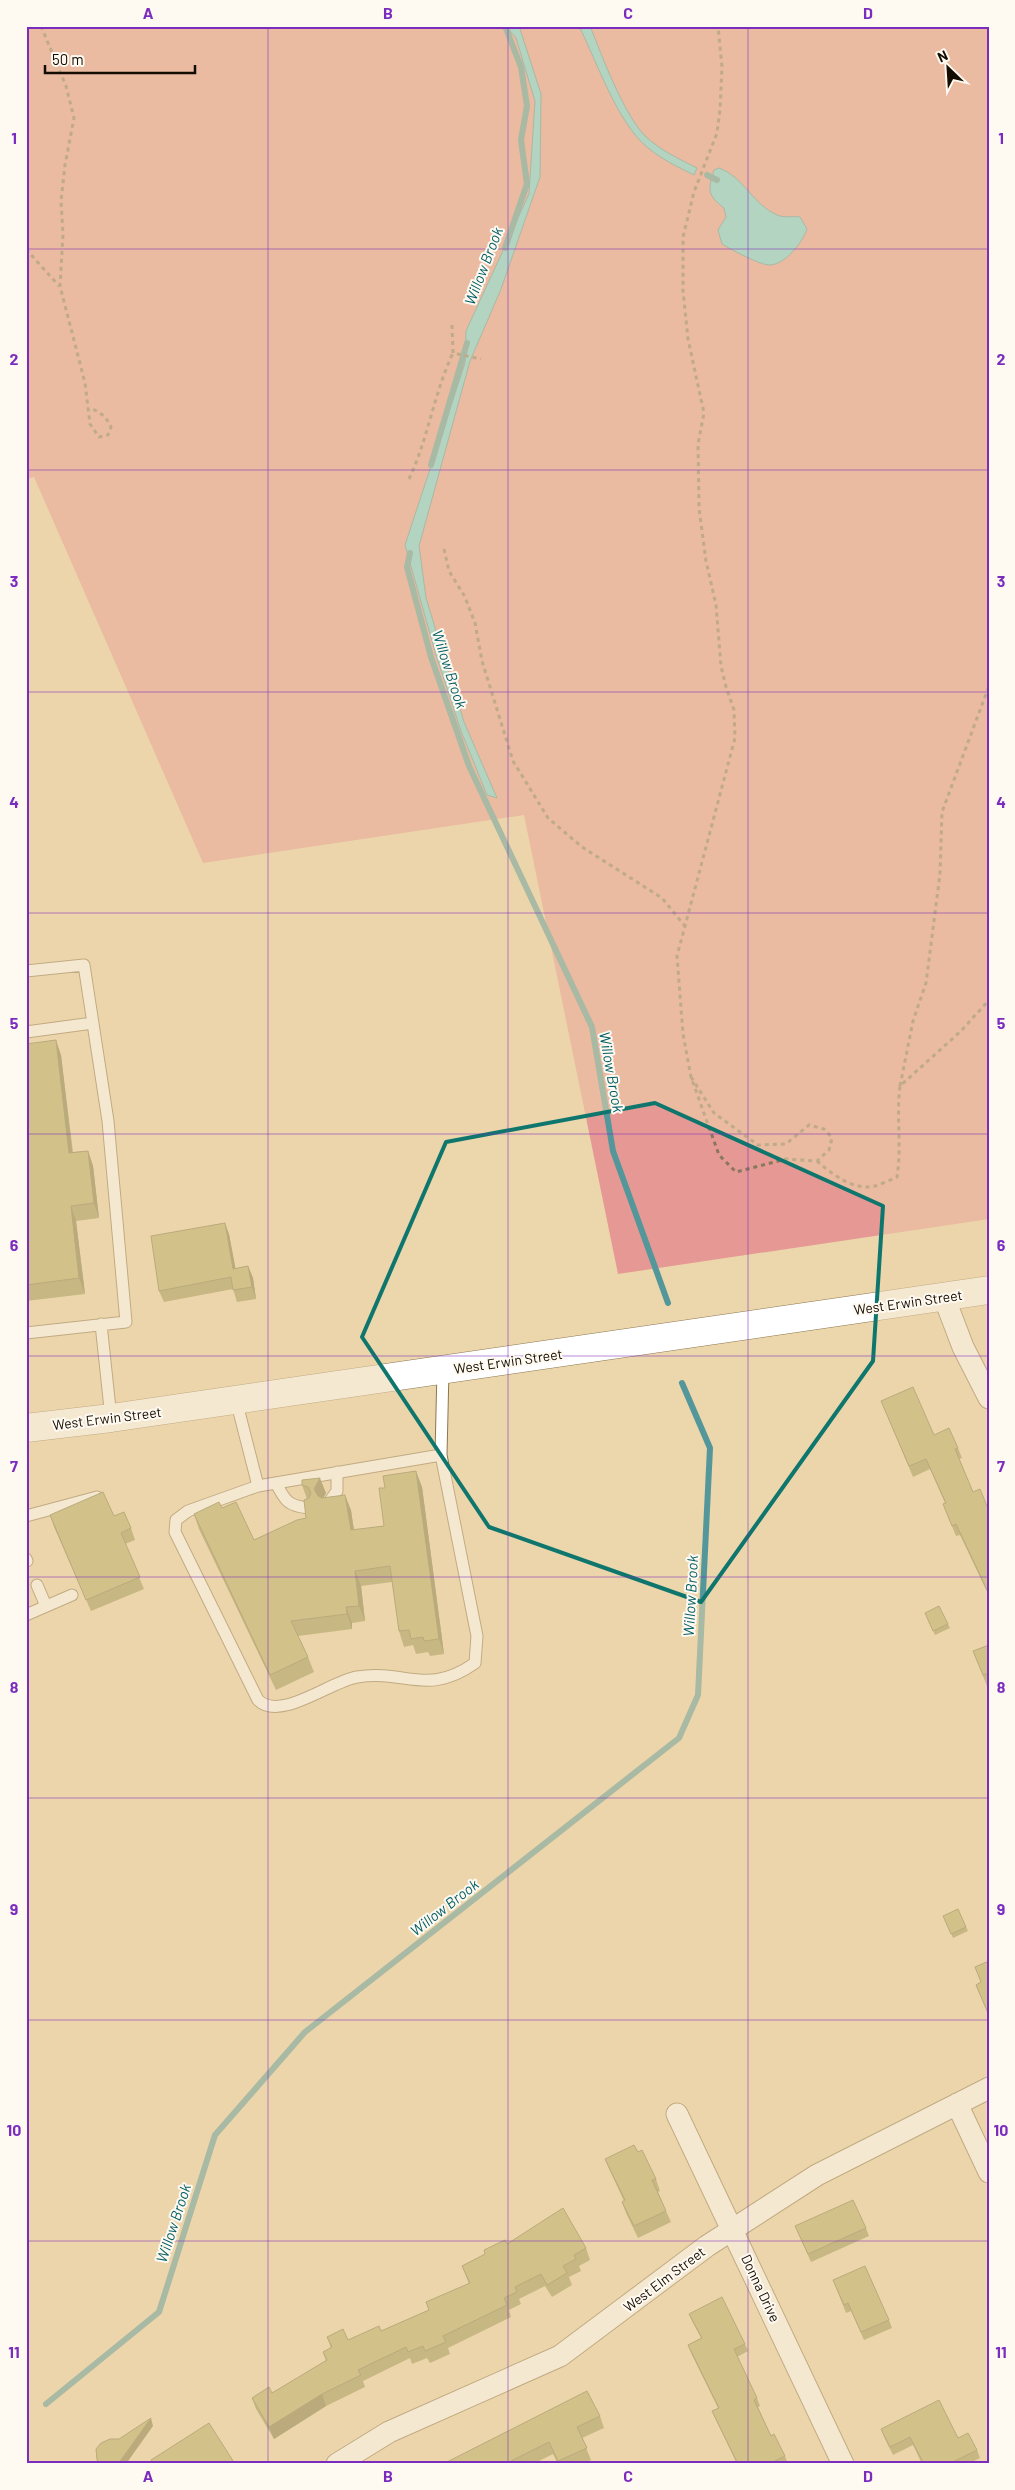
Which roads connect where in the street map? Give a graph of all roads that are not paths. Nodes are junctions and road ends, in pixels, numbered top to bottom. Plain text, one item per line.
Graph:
1 (26, 971) edge
2 (93, 1023) junction
3 (26, 1032) edge
4 (989, 1290) edge
5 (944, 1297) junction
6 (101, 1324) junction
7 (26, 1333) edge
8 (444, 1370) junction
9 (989, 1398) edge
10 (236, 1400) junction
11 (111, 1418) junction
12 (26, 1428) edge
13 (441, 1455) junction
14 (337, 1472) junction
15 (276, 1483) junction
16 (258, 1486) junction
17 (99, 1497) edge
18 (327, 1506) edge
19 (309, 1508) edge
20 (26, 1516) edge
21 (37, 1585) dead end
22 (72, 1595) dead end
23 (46, 1606) junction
24 (26, 1615) edge
25 (989, 2088) edge
26 (957, 2104) junction
27 (677, 2114) dead end
28 (989, 2172) edge
29 (734, 2229) junction
30 (337, 2464) edge
31 (843, 2464) edge

1 - 2 lane
2 - 3 lane
2 - 6 lane
4 - 5 main road, West Erwin Street
5 - 8 main road, West Erwin Street
5 - 9 street
6 - 7 lane
6 - 11 lane
8 - 10 main road, West Erwin Street
8 - 13 lane
10 - 11 main road, West Erwin Street
10 - 16 lane
11 - 12 main road, West Erwin Street
13 - 14 lane
13 - 16 lane
14 - 15 lane
14 - 18 lane
15 - 16 lane
15 - 19 lane
17 - 20 lane
21 - 23 lane
22 - 23 lane
23 - 24 lane
25 - 26 street, West Elm Street
26 - 28 street
26 - 29 street, West Elm Street
27 - 29 street, Donna Drive
29 - 30 street, West Elm Street
29 - 31 street, Donna Drive

